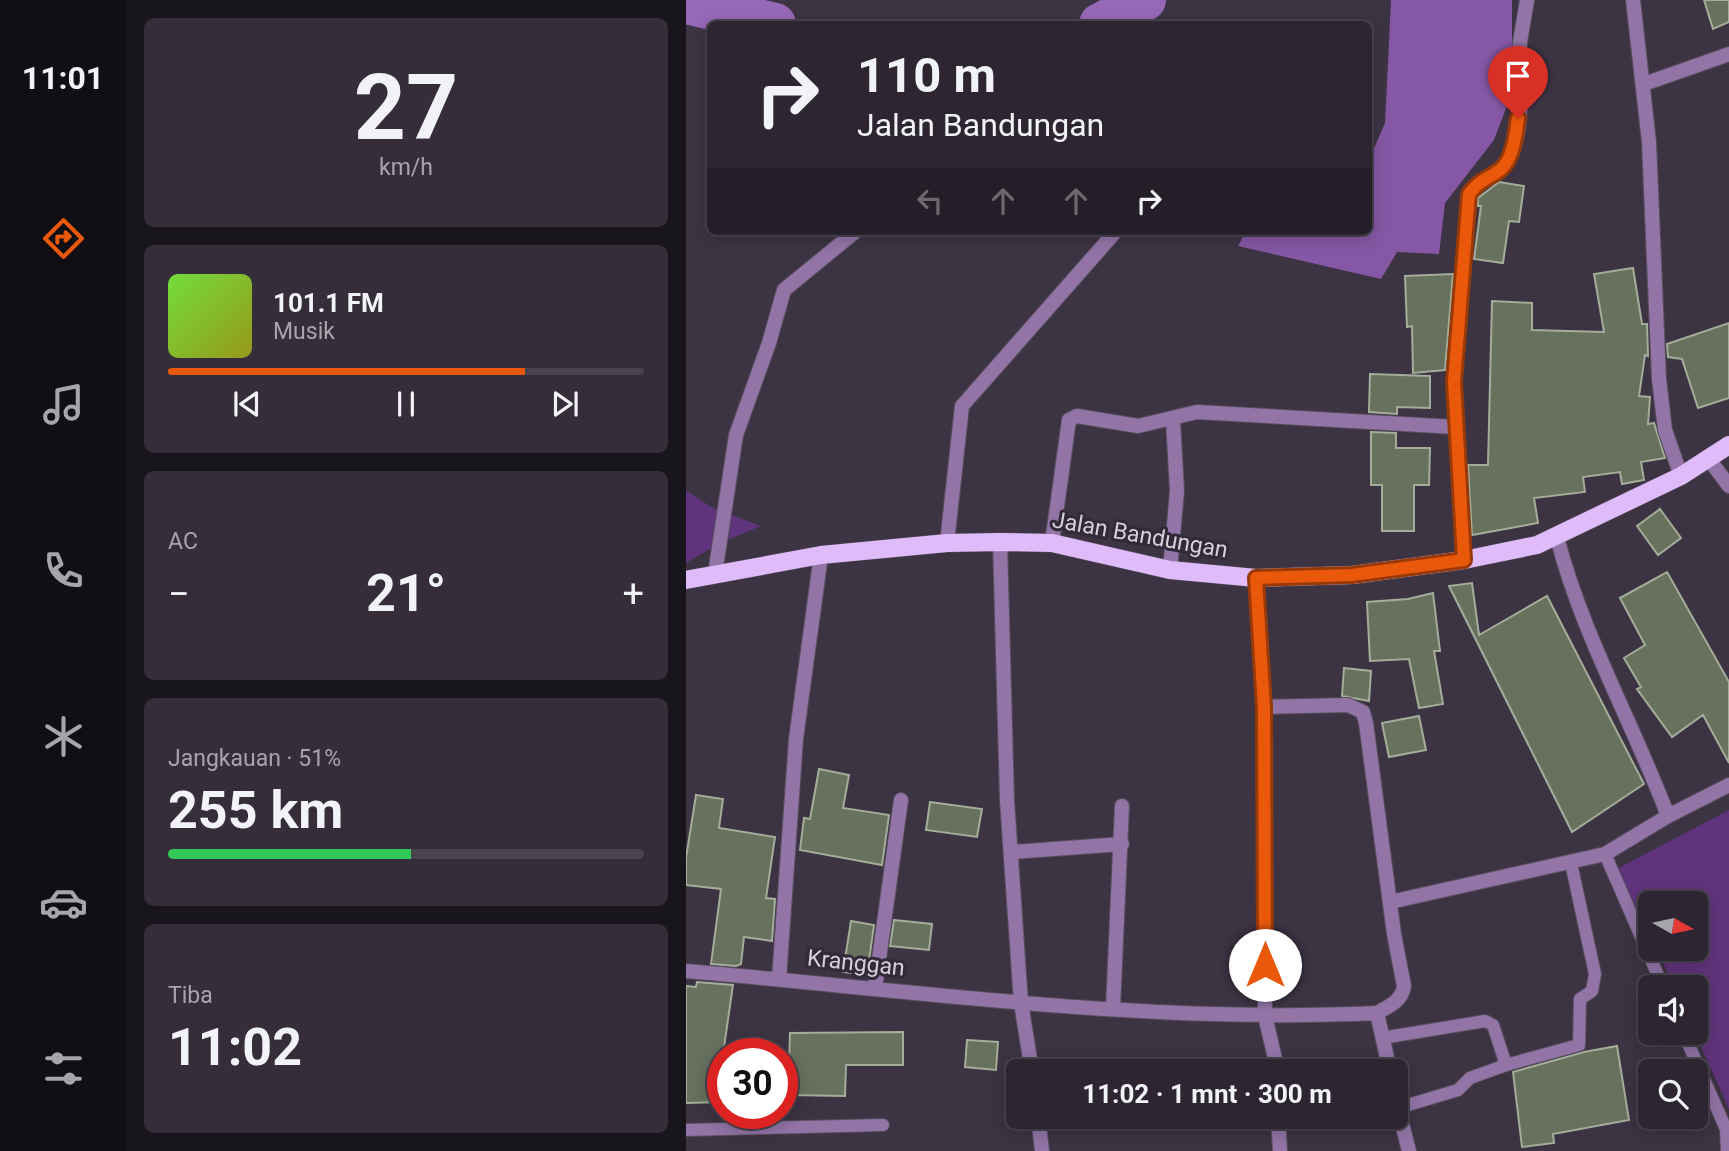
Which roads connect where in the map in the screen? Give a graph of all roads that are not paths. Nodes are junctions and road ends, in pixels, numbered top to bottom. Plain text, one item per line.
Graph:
1 (1527, 0) edge
2 (1633, 0) edge
3 (1729, 54) edge
4 (1644, 84) junction
5 (851, 235) edge
6 (1112, 235) edge
7 (1173, 420) junction
8 (1455, 427) junction
9 (1729, 445) edge
10 (1708, 458) junction
11 (1681, 476) junction
12 (1729, 486) edge
13 (1557, 537) junction
14 (1000, 542) junction
15 (947, 543) junction
16 (1052, 543) junction
17 (821, 555) junction
18 (1464, 560) junction
19 (1170, 570) junction
20 (715, 574) junction
21 (1256, 578) junction
22 (686, 580) edge
23 (1264, 707) junction
24 (1729, 785) edge
25 (901, 800) dead end
26 (1122, 806) dead end
27 (1668, 816) junction
28 (1122, 844) junction
29 (1012, 852) junction
30 (1605, 854) junction
31 (1571, 863) junction
32 (1390, 902) junction
33 (686, 971) edge
34 (1658, 975) edge
35 (779, 979) junction
36 (875, 988) junction
37 (1021, 1003) junction
38 (1112, 1008) junction
39 (1377, 1013) junction
40 (1265, 1016) junction
41 (1382, 1038) junction
42 (1690, 1045) edge
43 (1030, 1059) edge
44 (1275, 1059) edge
45 (1387, 1059) edge
46 (1506, 1065) junction
47 (1408, 1101) edge
48 (883, 1125) dead end
49 (1039, 1129) edge
50 (1279, 1129) edge
51 (1403, 1129) edge
52 (686, 1130) edge
53 (1042, 1151) edge
54 (1280, 1151) edge
55 (1409, 1151) edge
56 (1727, 1151) edge

1 - 8 street
2 - 4 street
3 - 4 street
4 - 11 street
5 - 20 street
6 - 15 street
7 - 8 street
7 - 16 street
7 - 19 street
8 - 18 street
9 - 10 main road, Jalan Bandungan
10 - 11 main road, Jalan Bandungan
10 - 12 street
11 - 13 main road, Jalan Bandungan
13 - 18 main road, Jalan Bandungan
13 - 27 street
14 - 15 main road, Jalan Bandungan
14 - 16 main road, Jalan Bandungan
14 - 29 street
15 - 17 main road, Jalan Bandungan
16 - 19 main road, Jalan Bandungan
17 - 20 main road, Jalan Bandungan
17 - 35 street
18 - 21 main road, Jalan Bandungan
19 - 21 main road, Jalan Bandungan
20 - 22 main road, Jalan Bandungan
21 - 23 street
23 - 32 street
23 - 40 street
24 - 27 street
25 - 36 street
26 - 28 street
27 - 30 street
28 - 29 street
28 - 38 street
29 - 37 street
30 - 31 street
30 - 34 lane
31 - 32 street
31 - 46 lane
32 - 39 street
33 - 35 street, Kranggan
35 - 36 street, Kranggan
36 - 37 street, Kranggan
37 - 38 street, Kranggan
37 - 43 street
38 - 40 street, Kranggan
39 - 40 street, Kranggan
39 - 41 street
40 - 44 street
41 - 45 street
41 - 46 lane
42 - 56 lane
46 - 47 lane
48 - 52 lane
49 - 53 street
50 - 54 street
51 - 55 street

